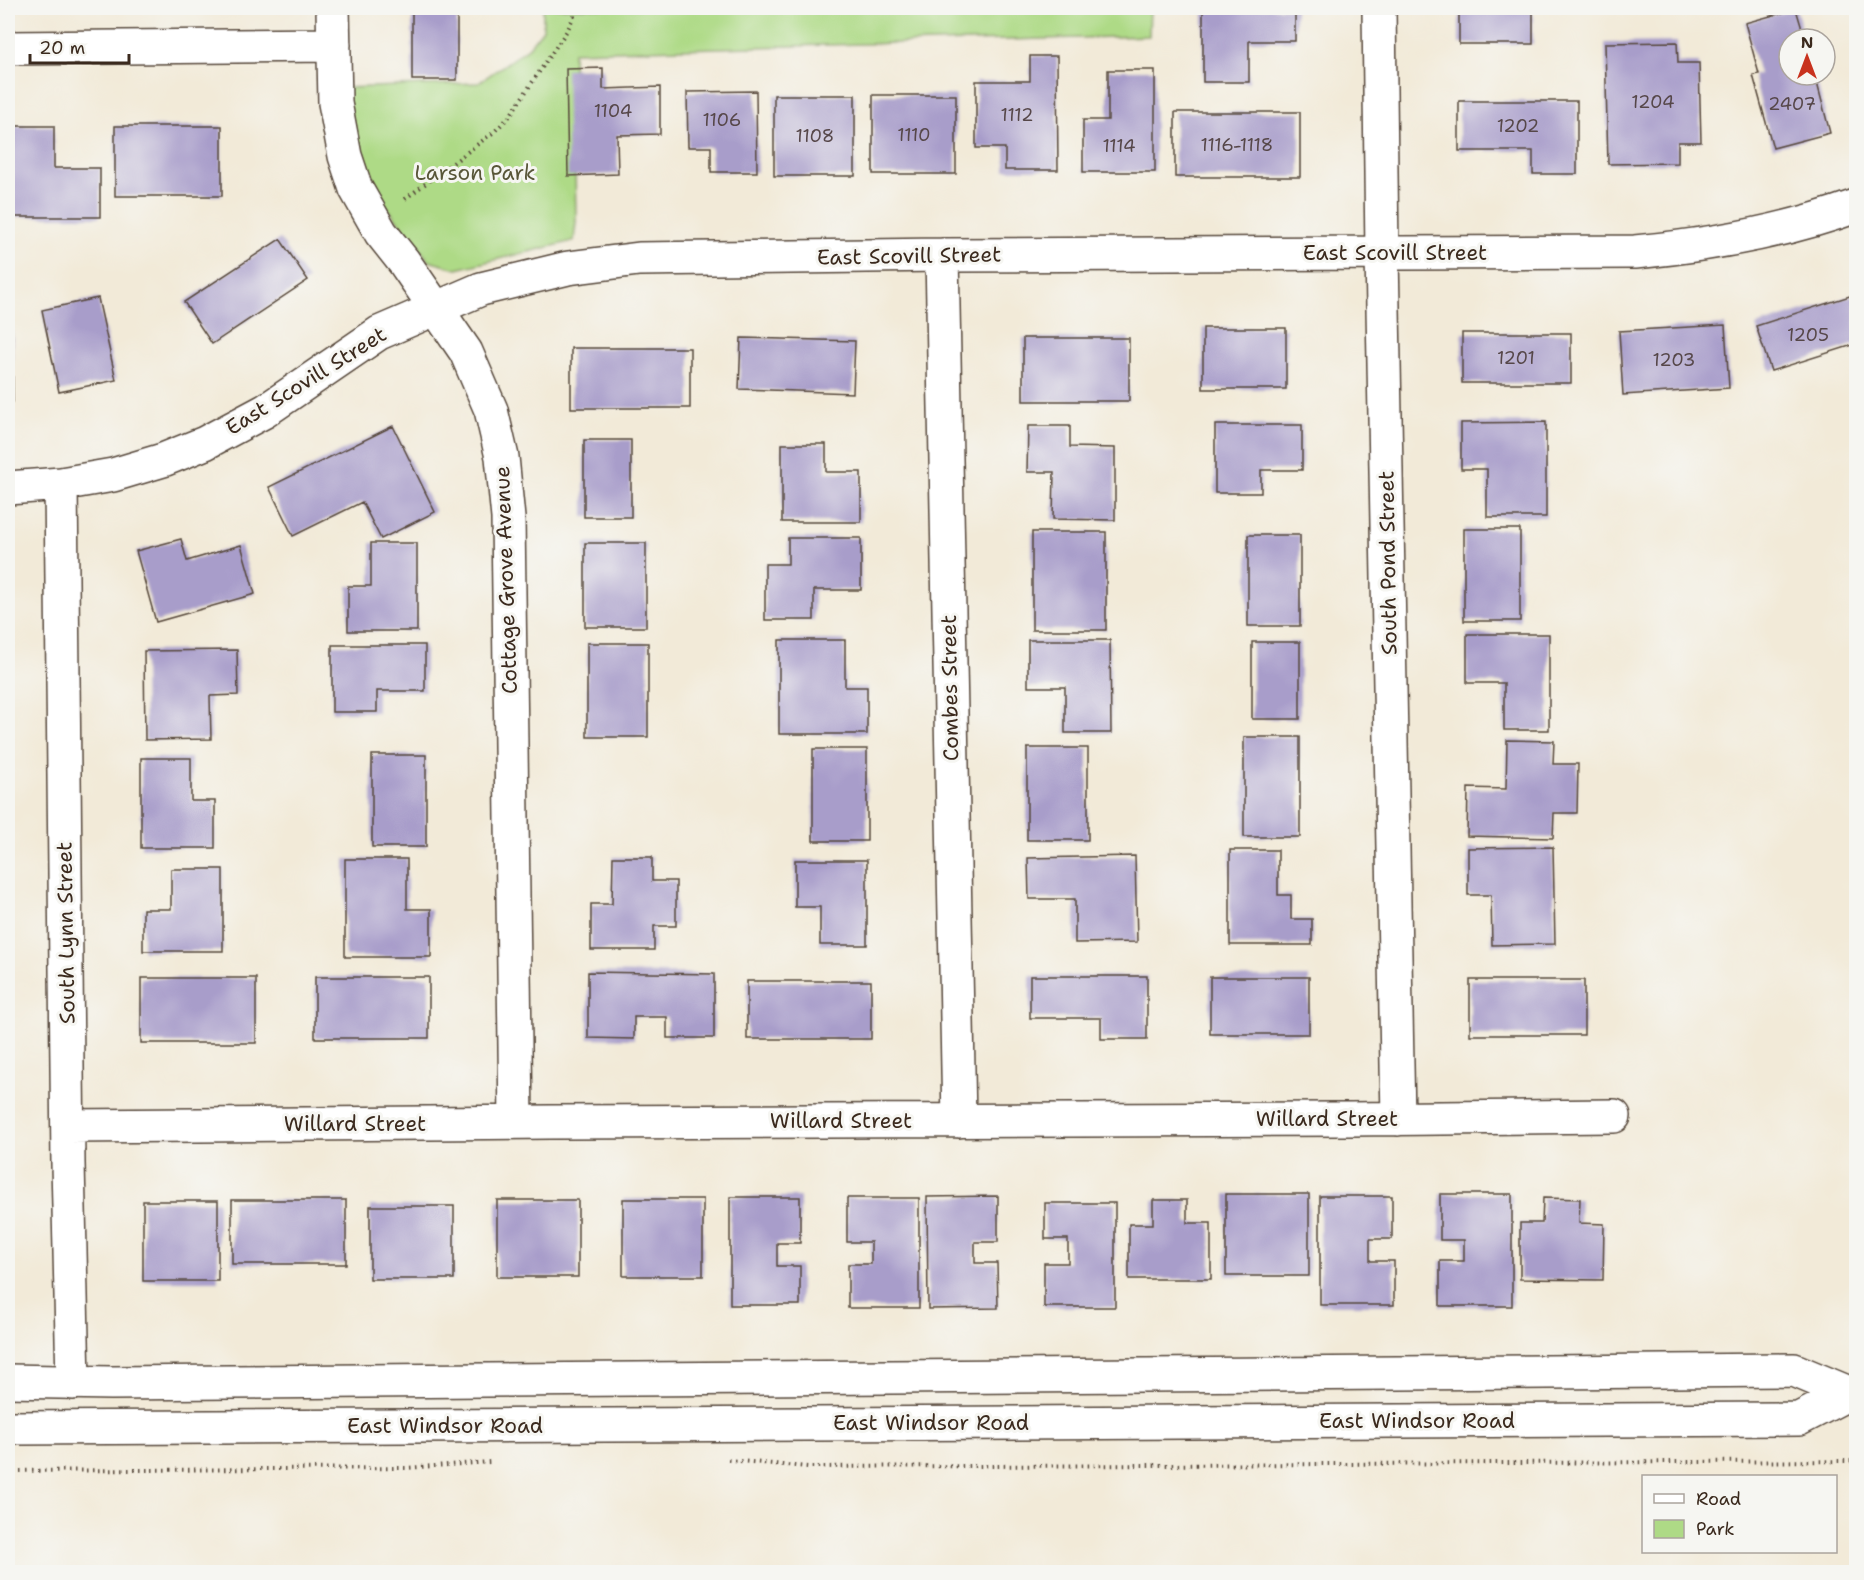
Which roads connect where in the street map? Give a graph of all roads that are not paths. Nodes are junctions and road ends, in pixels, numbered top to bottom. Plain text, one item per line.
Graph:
1 (333, 8) edge
2 (1380, 8) edge
3 (334, 45) junction
4 (8, 48) edge
5 (1857, 206) edge
6 (1382, 254) junction
7 (942, 255) junction
8 (436, 309) junction
9 (61, 484) junction
10 (8, 488) edge
11 (1614, 1116) dead end
12 (1398, 1119) junction
13 (958, 1121) junction
14 (516, 1122) junction
15 (68, 1126) junction
16 (8, 1381) edge
17 (73, 1383) junction
18 (1853, 1393) edge
19 (8, 1428) edge

1 - 3 street, Cottage Grove Avenue
2 - 6 street, South Pond Street
3 - 4 street
3 - 8 street, Cottage Grove Avenue
5 - 6 street, East Scovill Street
6 - 7 street, East Scovill Street
6 - 12 street, South Pond Street
7 - 8 street, East Scovill Street
7 - 13 street, Combes Street
8 - 9 street, East Scovill Street
8 - 14 street, Cottage Grove Avenue
9 - 10 street, East Scovill Street
9 - 15 street, South Lynn Street
11 - 12 street, Willard Street
12 - 13 street, Willard Street
13 - 14 street, Willard Street
14 - 15 street, Willard Street
15 - 17 street, South Lynn Street
16 - 17 street, East Windsor Road
17 - 18 street, East Windsor Road
18 - 19 street, East Windsor Road

